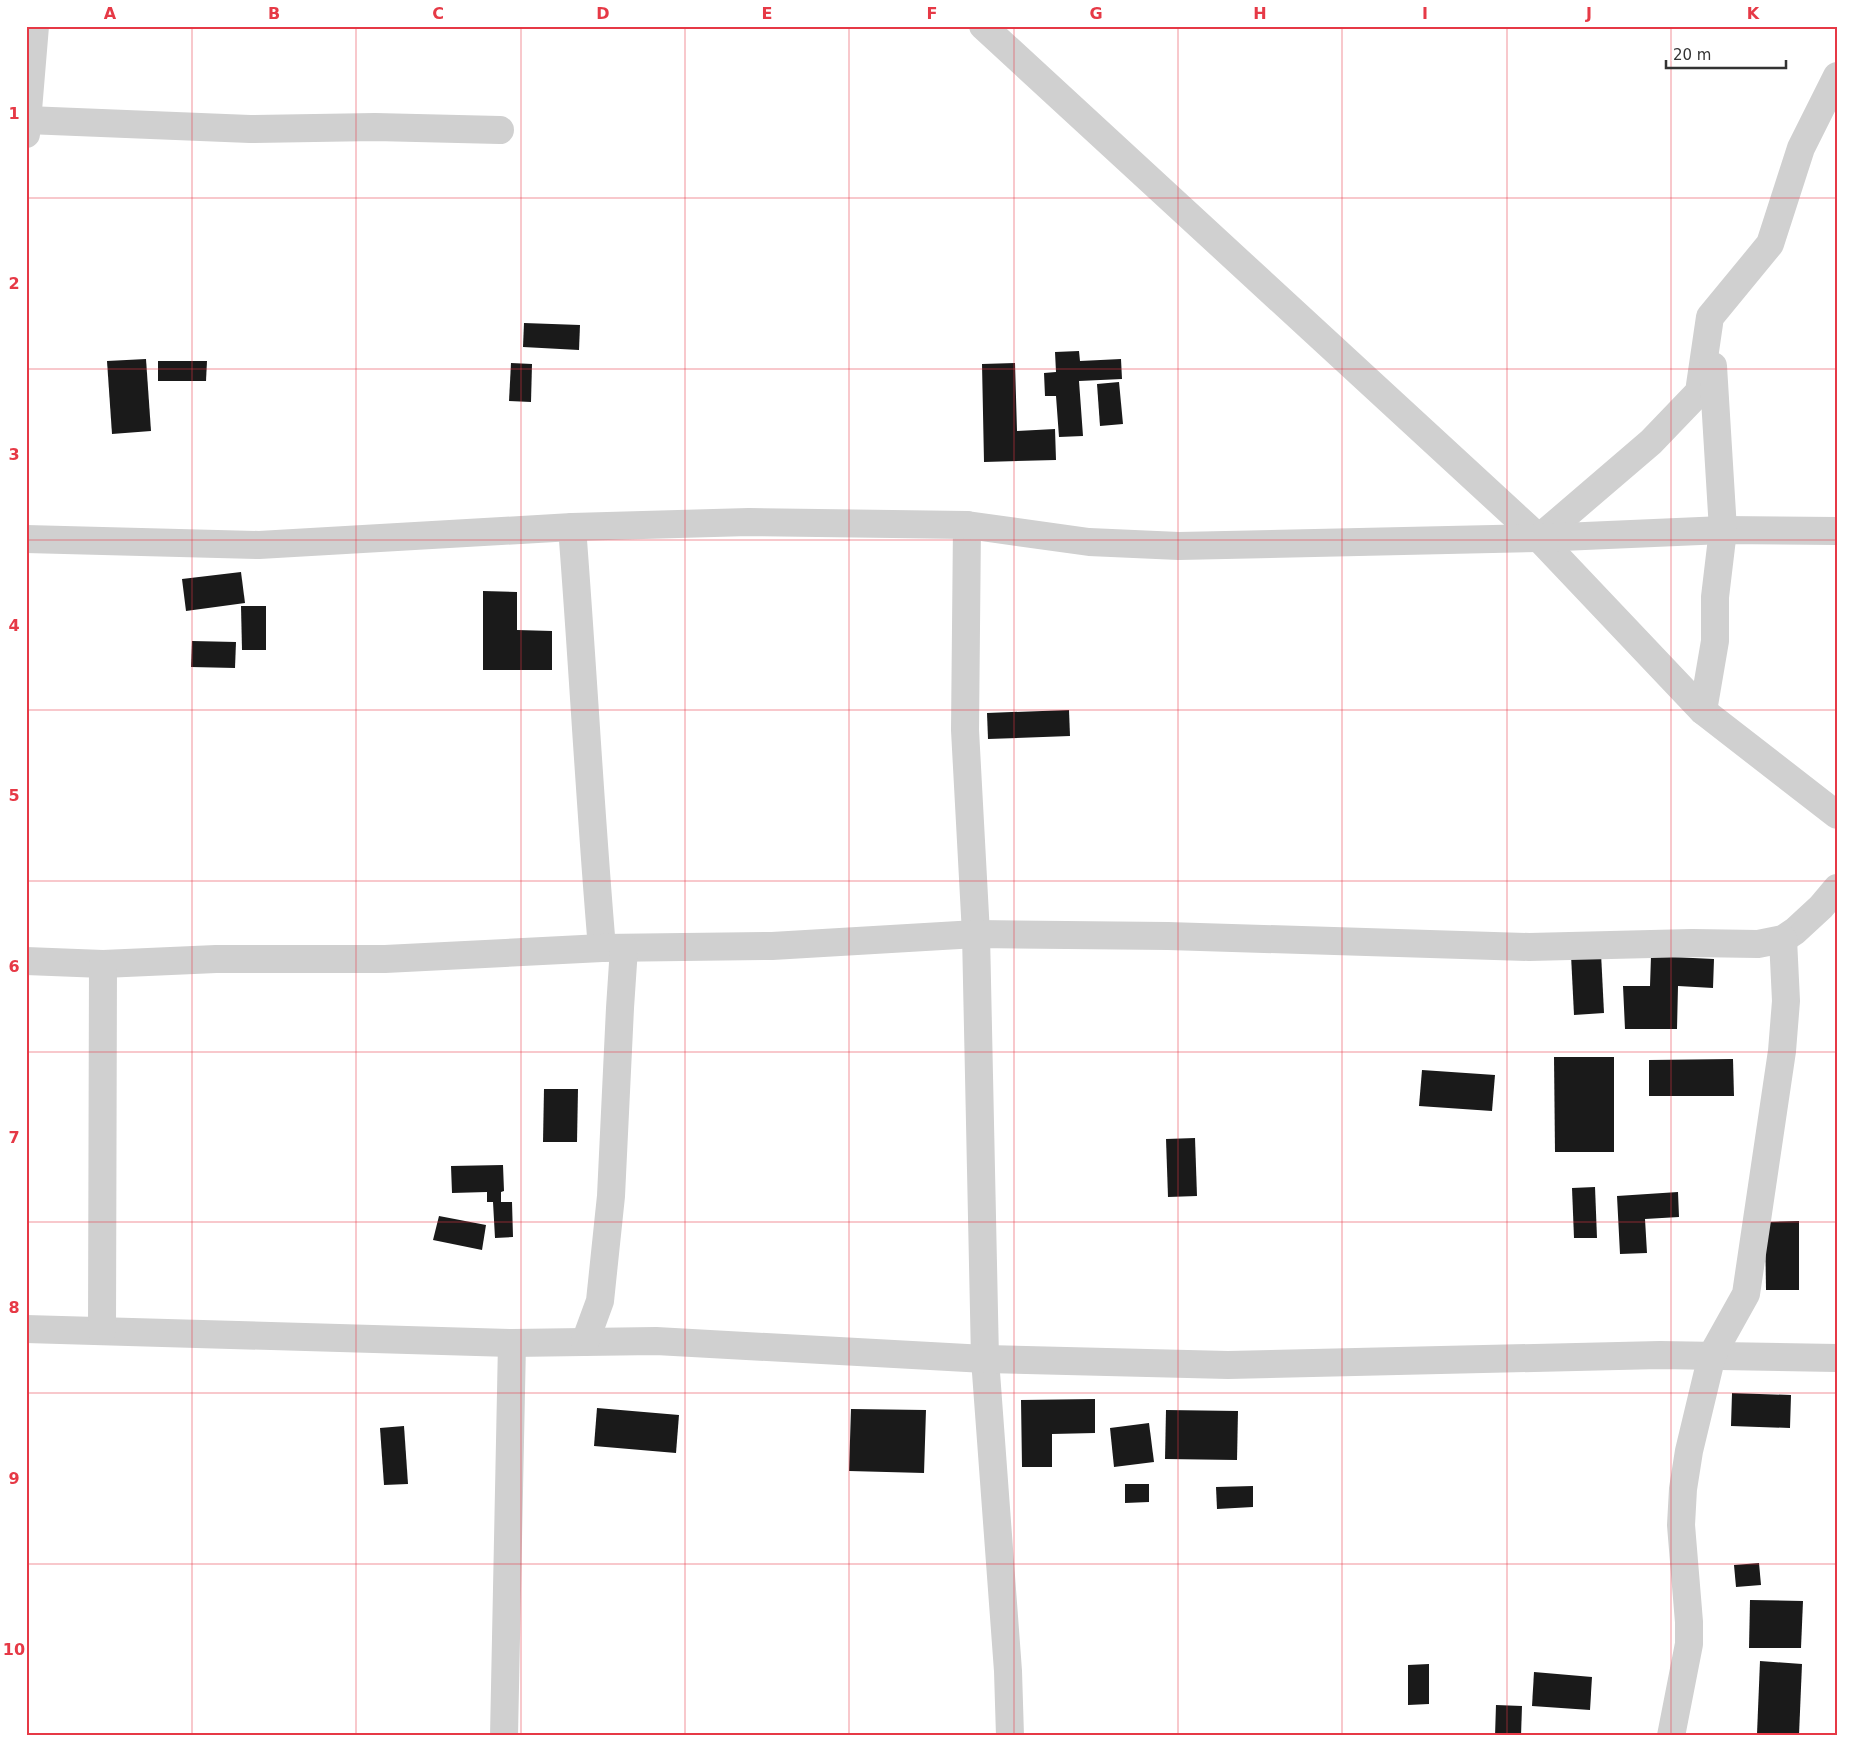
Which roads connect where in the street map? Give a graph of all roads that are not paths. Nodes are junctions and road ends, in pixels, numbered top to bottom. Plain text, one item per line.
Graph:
1 (35, 26) edge
2 (983, 26) edge
3 (1837, 76) edge
4 (27, 127) edge
5 (500, 130) dead end
6 (1710, 317) junction
7 (967, 526) junction
8 (572, 527) junction
9 (1723, 530) junction
10 (1837, 531) edge
11 (1539, 538) junction
12 (26, 539) edge
13 (1703, 711) junction
14 (1837, 815) edge
15 (1837, 888) edge
16 (976, 934) junction
17 (1783, 939) junction
18 (613, 948) junction
19 (26, 961) edge
20 (103, 964) junction
21 (26, 1329) edge
22 (102, 1331) junction
23 (585, 1342) junction
24 (512, 1343) junction
25 (1712, 1355) junction
26 (1837, 1358) edge
27 (985, 1359) junction
28 (504, 1736) edge
29 (1010, 1736) edge
30 (1671, 1736) edge

1 - 4 street
2 - 11 street
3 - 6 street
4 - 5 street
6 - 9 street
6 - 11 street
7 - 8 street
7 - 11 street
7 - 16 street
8 - 12 street
8 - 18 street
9 - 10 street
9 - 11 street
9 - 13 street
11 - 13 street
13 - 14 street
15 - 17 street
16 - 17 street
16 - 18 street
16 - 27 street
17 - 25 street
18 - 20 street
18 - 23 street
19 - 20 street
20 - 22 street
21 - 22 street
22 - 24 street
23 - 24 street
23 - 27 street
24 - 28 street
25 - 26 street
25 - 27 street
25 - 30 street
27 - 29 street

